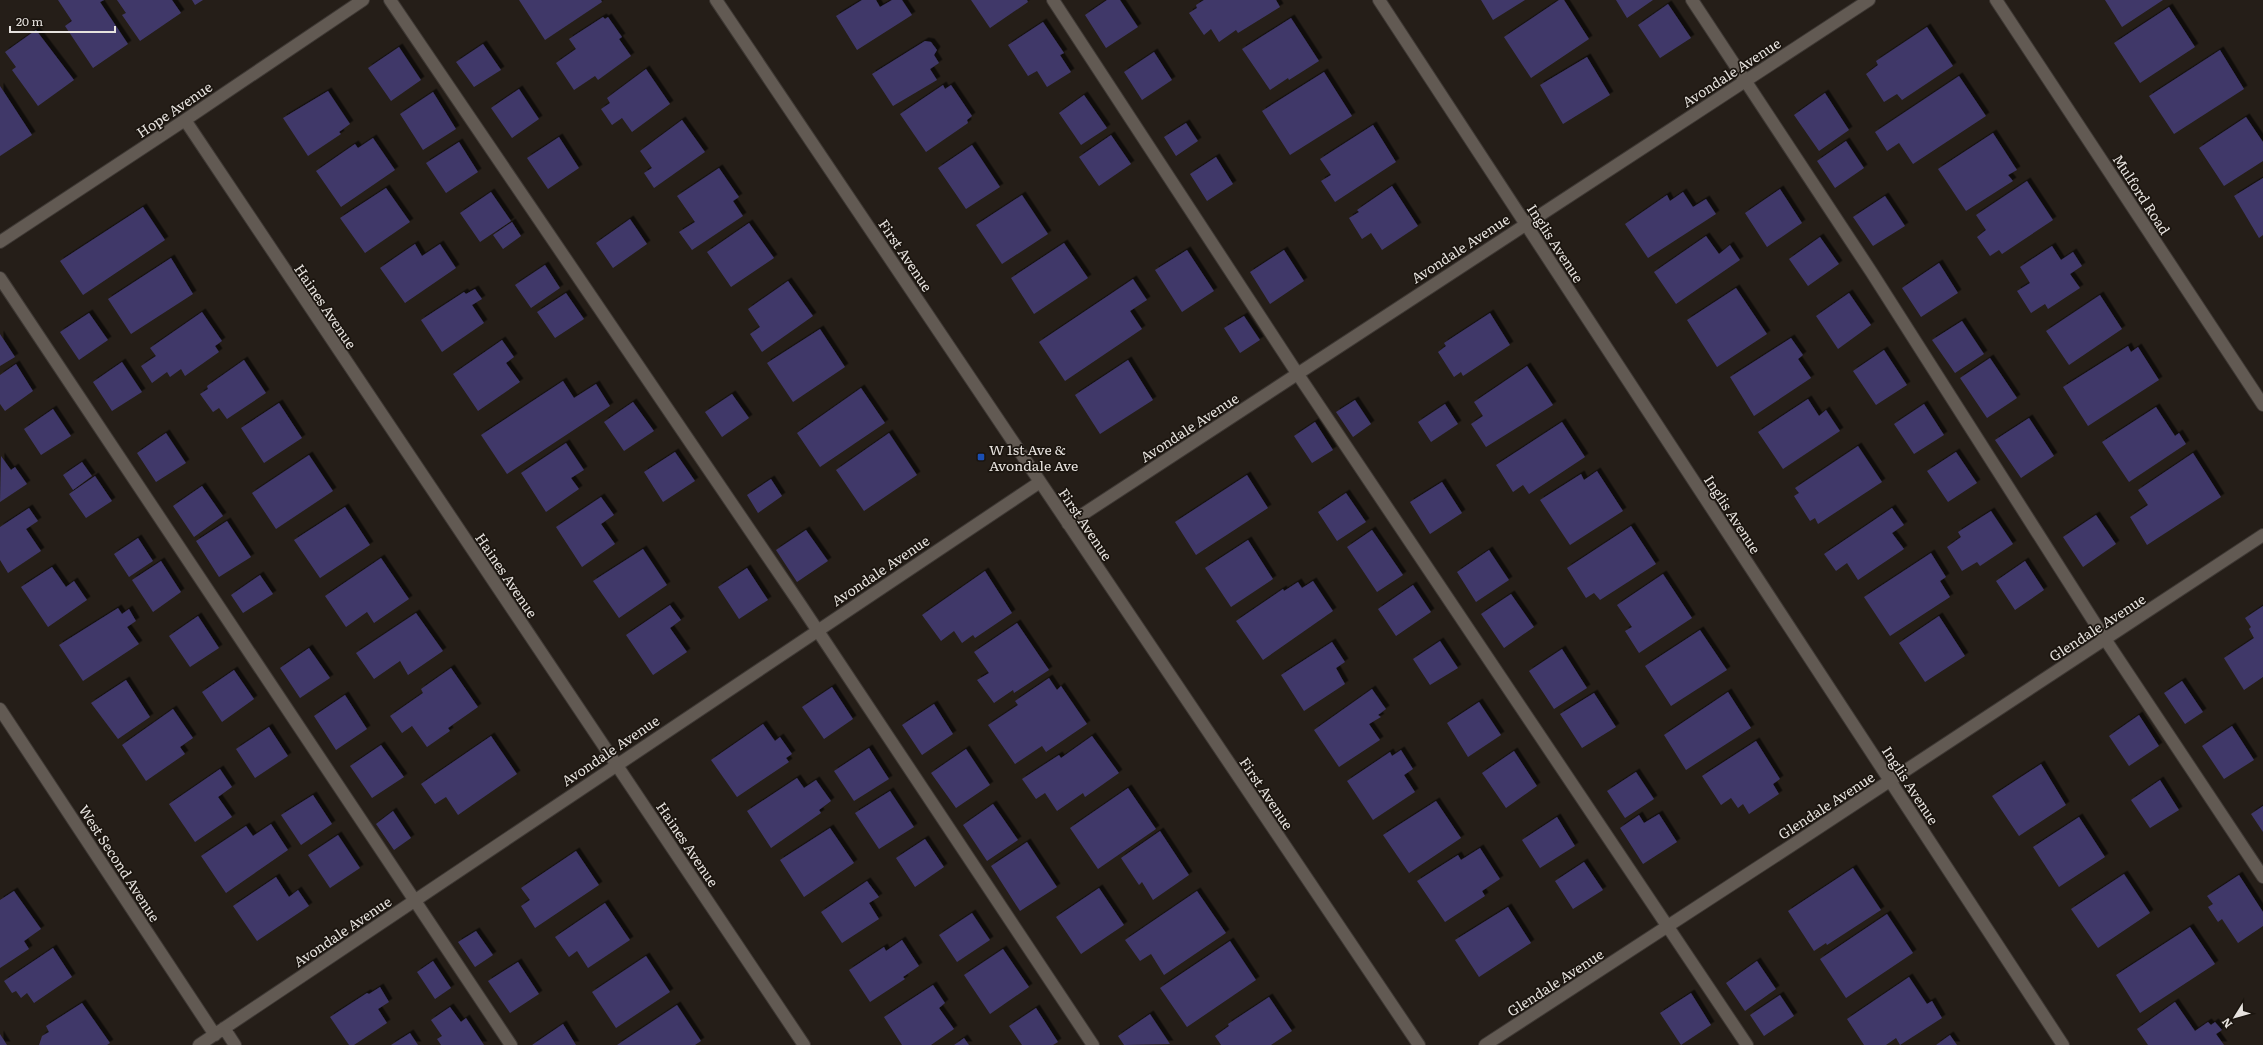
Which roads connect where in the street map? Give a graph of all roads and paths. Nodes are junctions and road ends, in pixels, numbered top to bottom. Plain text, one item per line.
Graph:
1 (363, 0) edge
2 (390, 0) edge
3 (716, 0) edge
4 (1053, 0) edge
5 (1379, 0) edge
6 (1692, 0) edge
7 (1870, 0) edge
8 (1996, 0) edge
9 (1745, 81) junction
10 (185, 120) junction
11 (1525, 224) junction
12 (0, 242) edge
13 (0, 278) edge
14 (1297, 373) junction
15 (2263, 405) edge
16 (1040, 482) junction
17 (1068, 524) junction
18 (2263, 535) edge
19 (818, 630) junction
20 (2105, 639) junction
21 (0, 709) edge
22 (617, 764) junction
23 (1890, 781) junction
24 (2263, 877) edge
25 (414, 901) junction
26 (1668, 926) junction
27 (219, 1031) junction
28 (199, 1045) edge
29 (235, 1045) edge
30 (511, 1045) edge
31 (804, 1045) edge
32 (1093, 1045) edge
33 (1419, 1045) edge
34 (1485, 1045) edge
35 (1747, 1045) edge
36 (2063, 1045) edge

1 - 10 street, Hope Avenue
2 - 19 street
3 - 16 street, First Avenue
4 - 14 street
5 - 11 street, Inglis Avenue
6 - 9 street
7 - 9 street, Avondale Avenue
8 - 15 street, Mulford Road
9 - 11 street, Avondale Avenue
9 - 20 street
10 - 12 street, Hope Avenue
10 - 22 street, Haines Avenue
11 - 14 street, Avondale Avenue
11 - 23 street, Inglis Avenue
13 - 25 street
14 - 17 street, Avondale Avenue
14 - 26 street
16 - 17 street, First Avenue
16 - 19 street, Avondale Avenue
17 - 33 street, First Avenue
18 - 20 street, Glendale Avenue
19 - 22 street, Avondale Avenue
19 - 32 street
20 - 23 street, Glendale Avenue
20 - 24 street
21 - 27 street, West Second Avenue
22 - 25 street, Avondale Avenue
22 - 31 street, Haines Avenue
23 - 26 street, Glendale Avenue
23 - 36 street, Inglis Avenue
25 - 27 street, Avondale Avenue
25 - 30 street
26 - 34 street, Glendale Avenue
26 - 35 street
27 - 28 street, Avondale Avenue
27 - 29 street, West Second Avenue

